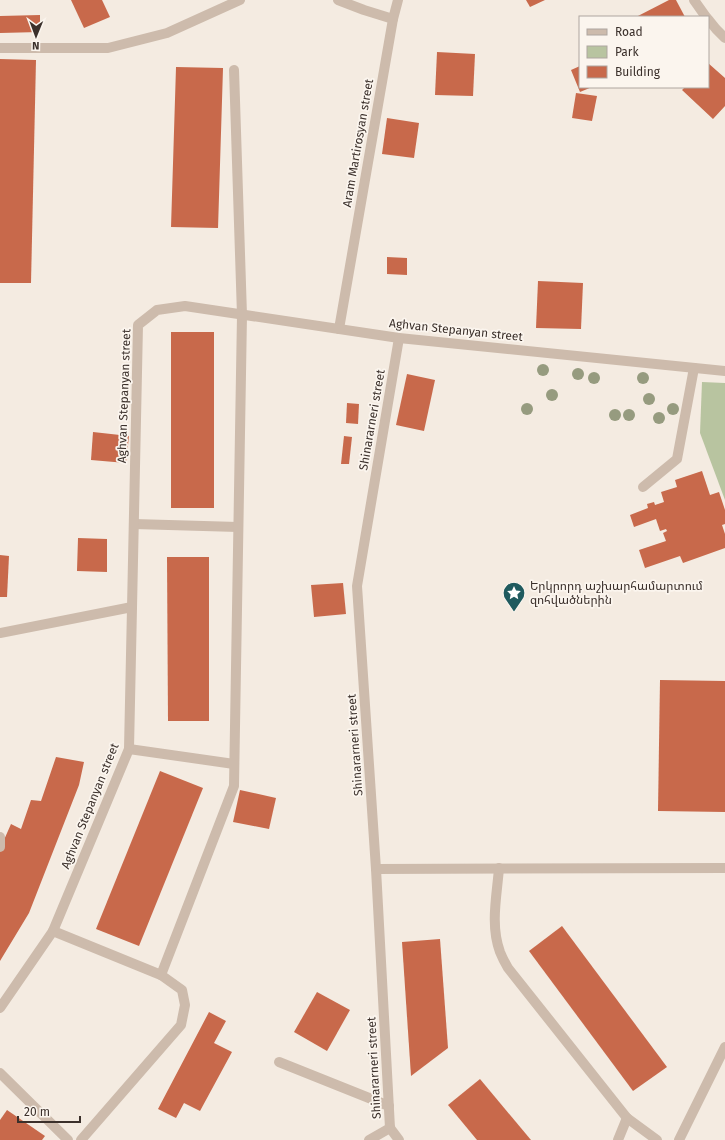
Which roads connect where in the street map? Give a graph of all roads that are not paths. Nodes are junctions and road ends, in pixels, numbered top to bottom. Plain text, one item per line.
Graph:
1 (240, 0) edge
2 (338, 0) edge
3 (398, 0) edge
4 (694, 0) edge
5 (706, 16) edge
6 (393, 19) junction
7 (709, 21) edge
8 (725, 38) edge
9 (0, 48) edge
10 (234, 70) dead end
11 (242, 314) junction
12 (339, 329) junction
13 (399, 338) junction
14 (694, 368) junction
15 (725, 371) edge
16 (643, 487) dead end
17 (134, 524) junction
18 (238, 527) junction
19 (132, 607) junction
20 (0, 633) edge
21 (129, 749) junction
22 (234, 764) junction
23 (0, 836) edge
24 (0, 847) edge
25 (499, 868) junction
26 (725, 868) edge
27 (376, 869) junction
28 (53, 931) junction
29 (161, 975) junction
30 (0, 1008) edge
31 (725, 1047) edge
32 (279, 1062) dead end
33 (0, 1074) edge
34 (389, 1106) junction
35 (627, 1118) junction
36 (390, 1128) junction
37 (68, 1140) edge
38 (81, 1140) edge
39 (369, 1140) edge
40 (399, 1140) edge
41 (618, 1140) edge
42 (657, 1140) edge
43 (679, 1140) edge

1 - 9 street
2 - 6 street
3 - 6 street, Aram Martirosyan street
4 - 5 street
6 - 12 street, Aram Martirosyan street
7 - 8 street
10 - 11 street
11 - 12 street, Aghvan Stepanyan street
11 - 17 street, Aghvan Stepanyan street
11 - 18 street
12 - 13 street, Aghvan Stepanyan street
13 - 14 street, Aghvan Stepanyan street
13 - 27 street, Shinararneri street
14 - 15 street, Aghvan Stepanyan street
14 - 16 street
17 - 18 street
17 - 19 street, Aghvan Stepanyan street
18 - 22 street
19 - 20 street
19 - 21 street, Aghvan Stepanyan street
21 - 22 street
21 - 28 street, Aghvan Stepanyan street
22 - 29 street
23 - 24 street
25 - 26 street
25 - 27 street
25 - 35 street
27 - 34 street, Shinararneri street
28 - 29 street
28 - 30 street, Aghvan Stepanyan street
29 - 38 street
31 - 43 street
32 - 34 street
33 - 37 street
34 - 36 street, Shinararneri street
35 - 41 street
35 - 42 street
36 - 39 street, Shinararneri street
36 - 40 street

